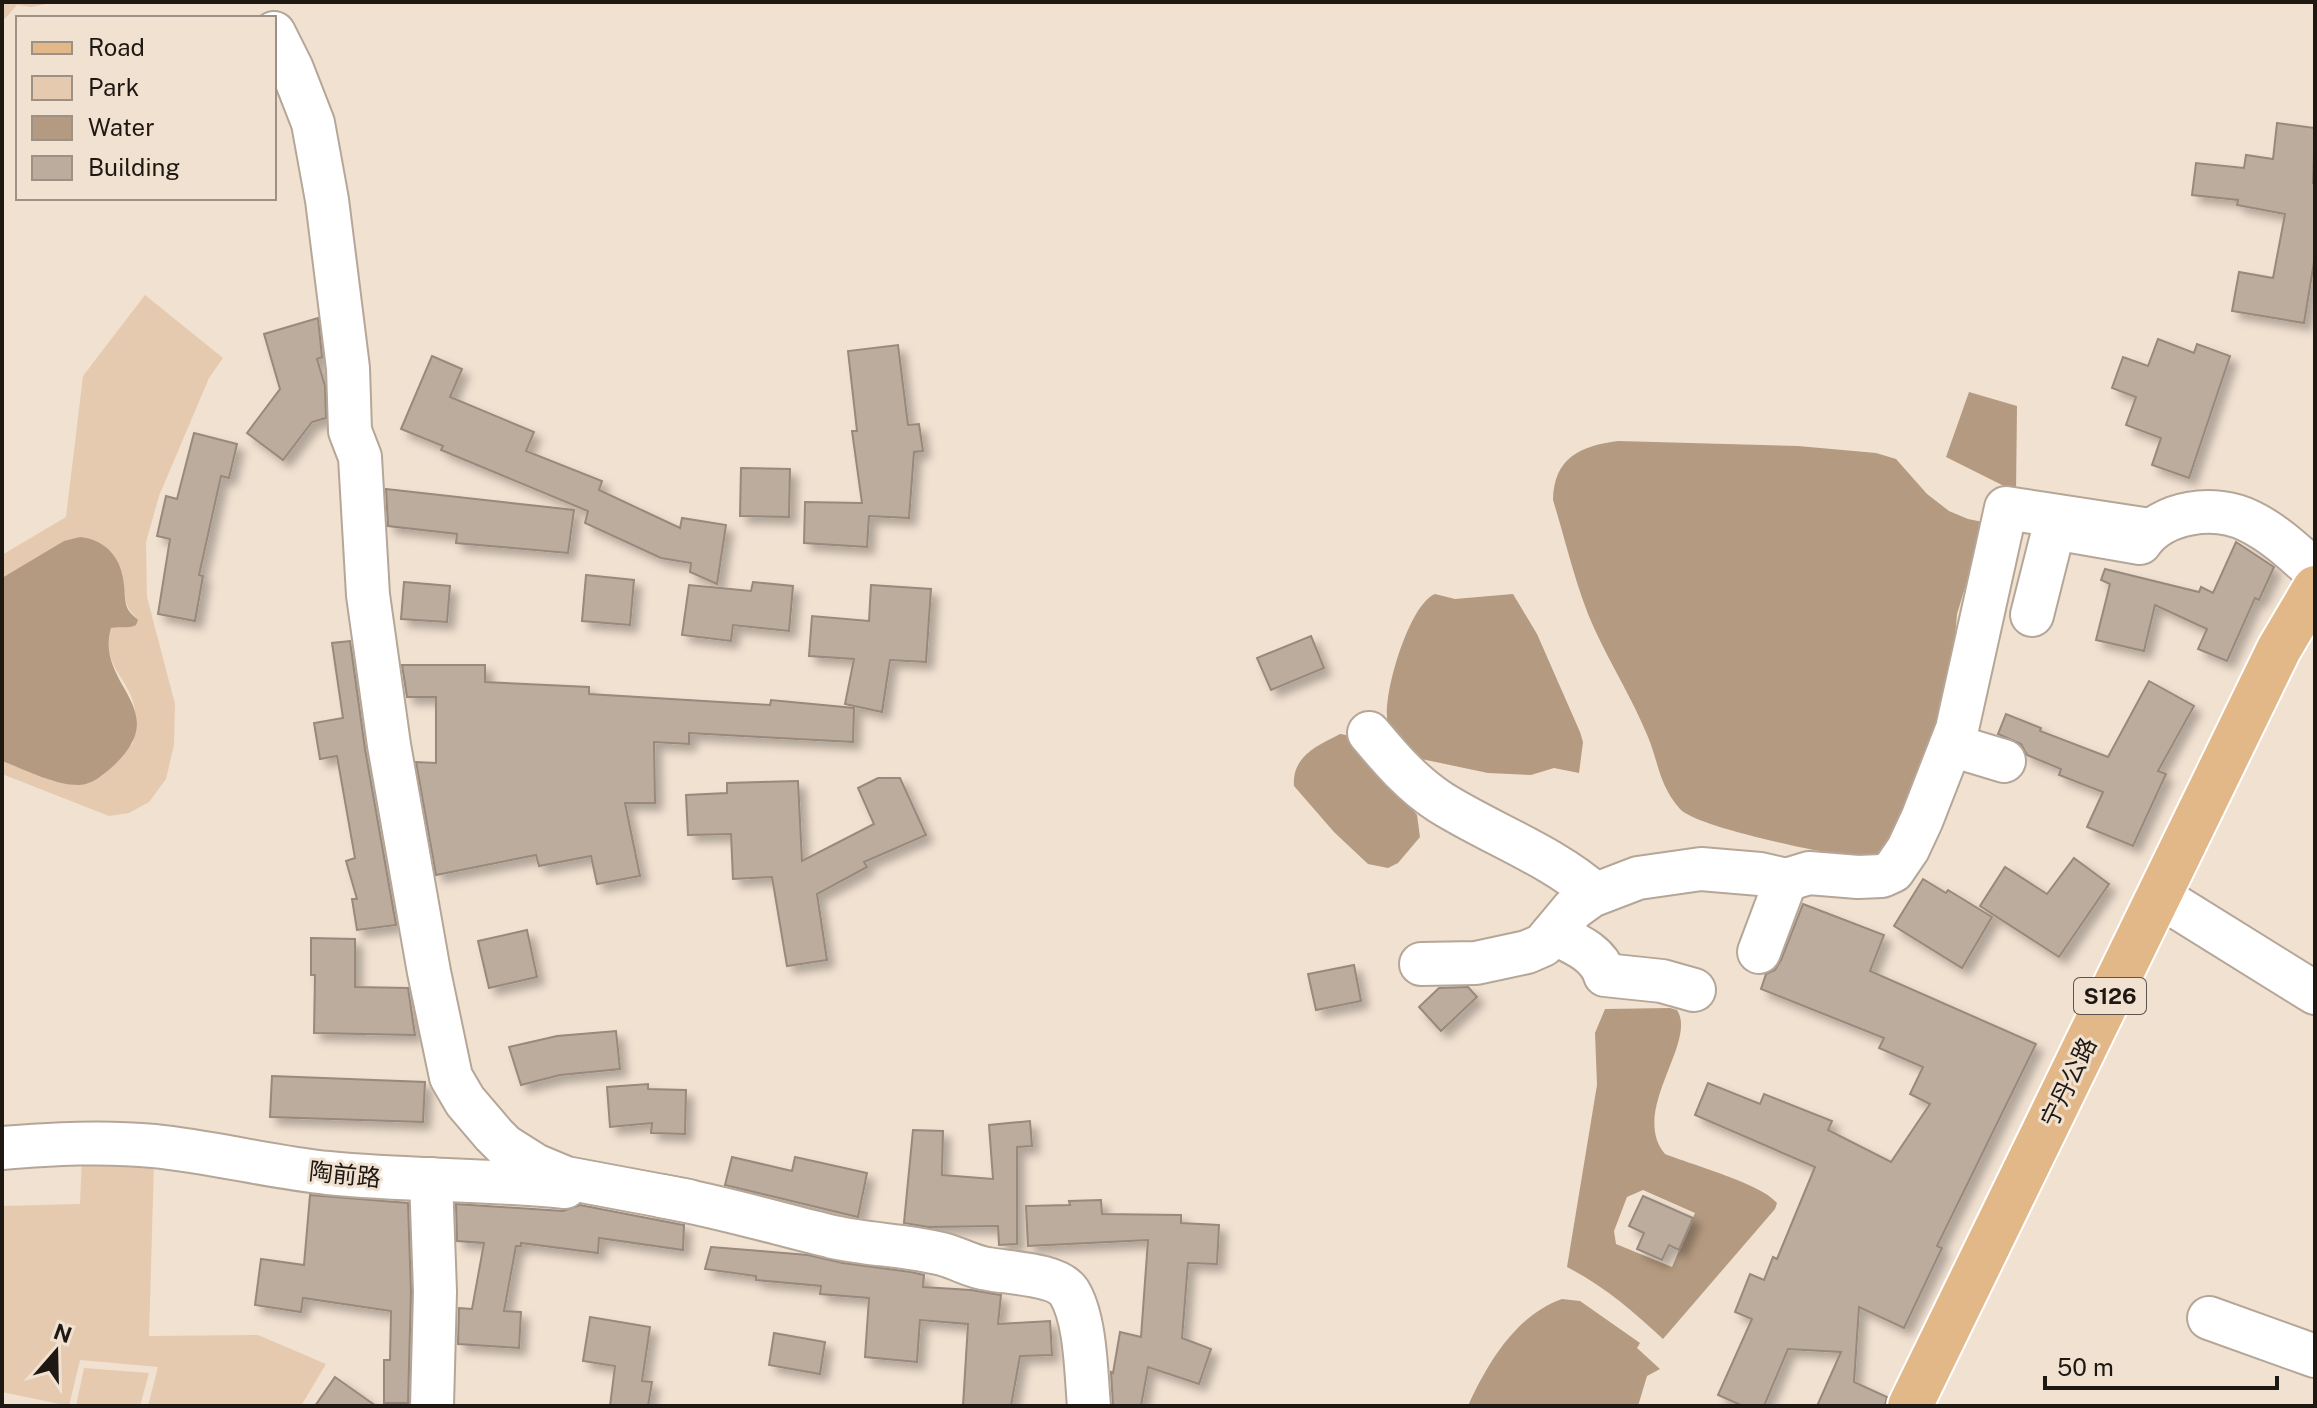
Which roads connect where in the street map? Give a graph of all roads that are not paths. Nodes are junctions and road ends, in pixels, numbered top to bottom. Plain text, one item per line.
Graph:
1 (276, 37) edge
2 (2150, 530) junction
3 (2315, 571) edge
4 (2315, 588) edge
5 (2032, 615) dead end
6 (1369, 733) dead end
7 (1951, 745) junction
8 (2004, 761) dead end
9 (1786, 880) junction
10 (1595, 894) junction
11 (2159, 896) junction
12 (1553, 933) junction
13 (1759, 952) dead end
14 (1421, 964) dead end
15 (1694, 990) dead end
16 (2315, 993) edge
17 (2, 1148) edge
18 (431, 1179) junction
19 (689, 1201) junction
20 (2209, 1318) dead end
21 (2315, 1356) edge
22 (432, 1406) edge
23 (1089, 1406) edge
24 (1910, 1406) edge

1 - 19 street
2 - 3 street
2 - 5 street
2 - 7 street
4 - 11 main road, 宁丹公路 / S126
6 - 10 street
7 - 8 street
7 - 9 street
9 - 10 street
9 - 13 street
10 - 12 street
11 - 16 street
11 - 24 main road, 宁丹公路 / S126
12 - 14 street
12 - 15 street
17 - 18 street, 陶前路
18 - 19 street, 陶前路
18 - 22 street
19 - 23 street
20 - 21 street

